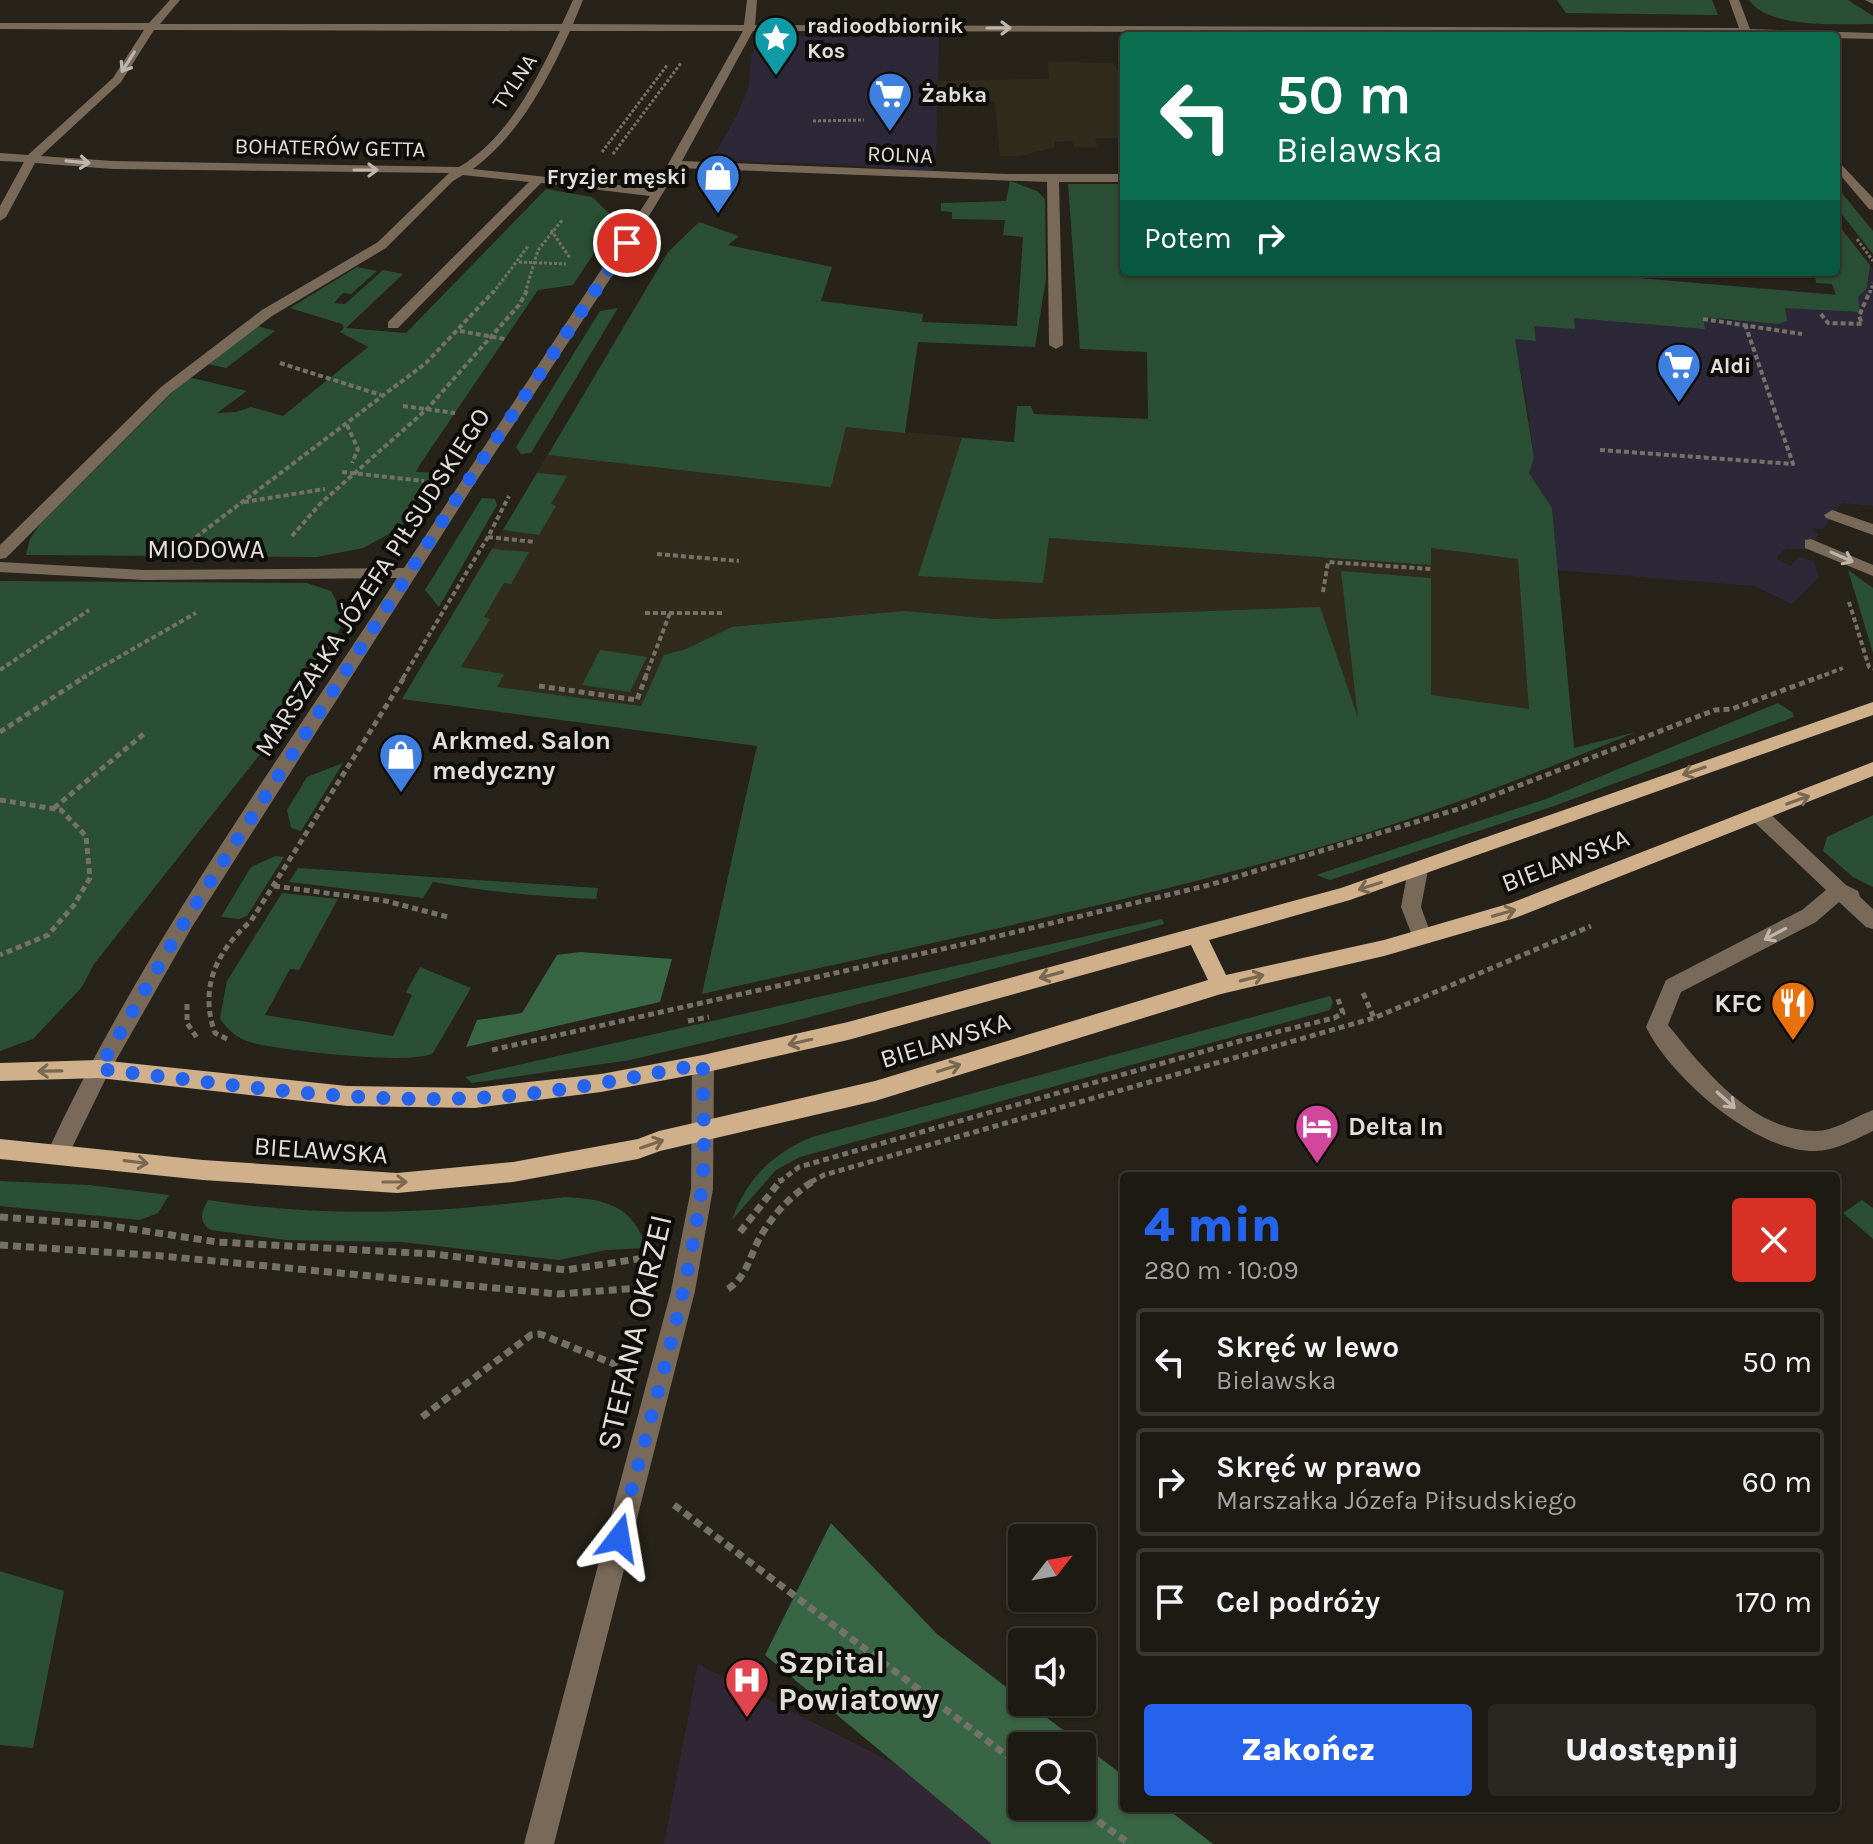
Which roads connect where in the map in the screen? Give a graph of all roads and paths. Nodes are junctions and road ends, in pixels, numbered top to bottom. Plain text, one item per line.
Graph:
1 (175, 0) edge
2 (578, 0) edge
3 (752, 0) edge
4 (1734, 0) edge
5 (0, 26) edge
6 (567, 26) junction
7 (151, 27) junction
8 (749, 29) junction
9 (1233, 32) edge
10 (1745, 32) edge
11 (1840, 35) edge
12 (1873, 36) edge
13 (668, 63) dead end
14 (681, 63) dead end
15 (652, 86) junction
16 (662, 87) junction
17 (669, 88) dead end
18 (864, 120) dead end
19 (813, 121) dead end
20 (0, 157) edge
21 (32, 158) junction
22 (607, 162) dead end
23 (675, 164) junction
24 (1840, 168) edge
25 (463, 172) junction
26 (1053, 178) junction
27 (1120, 178) edge
28 (538, 180) junction
29 (577, 183) junction
30 (658, 193) junction
31 (1873, 206) edge
32 (0, 217) edge
33 (563, 219) dead end
34 (543, 226) junction
35 (553, 231) junction
36 (519, 262) junction
37 (535, 262) junction
38 (1873, 283) edge
39 (1821, 314) dead end
40 (1703, 319) dead end
41 (1745, 324) junction
42 (393, 325) dead end
43 (459, 331) junction
44 (1802, 334) dead end
45 (491, 336) junction
46 (505, 339) dead end
47 (1056, 345) dead end
48 (280, 363) dead end
49 (382, 395) junction
50 (403, 406) dead end
51 (427, 409) junction
52 (455, 413) dead end
53 (347, 425) junction
54 (1600, 450) dead end
55 (352, 463) dead end
56 (342, 472) dead end
57 (355, 473) junction
58 (426, 481) dead end
59 (325, 489) dead end
60 (511, 491) dead end
61 (243, 502) junction
62 (1832, 515) dead end
63 (1873, 530) edge
64 (488, 537) junction
65 (535, 542) dead end
66 (1811, 544) dead end
67 (283, 546) dead end
68 (0, 554) edge
69 (657, 554) dead end
70 (739, 561) dead end
71 (0, 567) edge
72 (1431, 569) dead end
73 (1873, 571) edge
74 (411, 573) junction
75 (144, 575) junction
76 (262, 575) junction
77 (1323, 592) dead end
78 (1847, 595) dead end
79 (645, 613) dead end
80 (670, 613) junction
81 (725, 613) dead end
82 (1843, 668) dead end
83 (1873, 669) edge
84 (0, 670) edge
85 (539, 686) dead end
86 (1873, 708) edge
87 (1732, 709) junction
88 (1724, 717) dead end
89 (0, 732) edge
90 (145, 733) dead end
91 (1873, 769) edge
92 (0, 800) edge
93 (53, 809) junction
94 (1758, 814) junction
95 (1418, 870) junction
96 (274, 886) junction
97 (1839, 890) junction
98 (1873, 906) edge
99 (448, 917) dead end
100 (1873, 921) edge
101 (1197, 936) junction
102 (1422, 937) junction
103 (0, 955) edge
104 (1221, 985) junction
105 (1359, 986) dead end
106 (1336, 995) dead end
107 (187, 999) dead end
108 (713, 1016) dead end
109 (682, 1023) dead end
110 (233, 1042) dead end
111 (200, 1043) dead end
112 (489, 1051) dead end
113 (703, 1064) junction
114 (99, 1069) junction
115 (0, 1072) edge
116 (1873, 1120) edge
117 (701, 1131) junction
118 (0, 1149) edge
119 (58, 1153) junction
120 (0, 1217) edge
121 (739, 1239) dead end
122 (0, 1245) edge
123 (644, 1258) dead end
124 (683, 1291) junction
125 (625, 1368) dead end
126 (422, 1417) dead end
127 (635, 1476) junction
128 (1008, 1756) edge
129 (1096, 1820) edge
130 (539, 1844) edge
131 (1130, 1844) edge

1 - 7 street
2 - 6 street, TYLNA
3 - 8 street, MARSZAŁKA JÓZEFA PIŁSUDSKIEGO
4 - 10 street
5 - 7 street
6 - 7 street
6 - 8 street
6 - 25 street, TYLNA
7 -> 21 street
8 -> 9 street
8 - 23 street, MARSZAŁKA JÓZEFA PIŁSUDSKIEGO
11 - 12 street
13 - 15 path
14 - 16 path
15 - 16 path
15 - 29 path
16 - 17 path
16 - 22 path
18 - 19 path
20 - 21 street, BOHATERÓW GETTA
21 -> 25 street, BOHATERÓW GETTA
21 - 32 street
23 - 26 street, ROLNA
23 - 30 street, MARSZAŁKA JÓZEFA PIŁSUDSKIEGO
24 - 31 street
25 - 28 street, BOHATERÓW GETTA
25 - 68 street, TYLNA
26 - 27 street, ROLNA
26 - 47 street
28 - 29 street, BOHATERÓW GETTA
28 - 42 street
29 - 30 street, BOHATERÓW GETTA
29 - 34 path
30 - 74 street, MARSZAŁKA JÓZEFA PIŁSUDSKIEGO
33 - 35 path
34 - 35 path
34 - 36 path
35 - 37 path
35 - 37 path
36 - 37 path
36 - 43 path
37 - 45 path
38 - 39 path
40 - 41 path
41 - 44 path
41 - 54 path
43 - 45 path
43 - 49 path
45 - 46 path
45 - 51 path
48 - 49 path
49 - 53 path
50 - 51 path
51 - 52 path
51 - 57 path
53 - 55 path
53 - 61 path
56 - 57 path
57 - 58 path
57 - 67 path
59 - 61 path
60 - 64 path
61 - 75 path
62 - 63 street
64 - 65 path
64 - 96 path
66 -> 73 street
69 - 70 path
71 - 75 street, MIODOWA
72 - 77 path
74 - 76 street, MIODOWA
74 - 114 street, MARSZAŁKA JÓZEFA PIŁSUDSKIEGO
75 - 76 street, MIODOWA
75 - 84 path
76 - 89 path
78 - 83 path
79 - 80 path
80 - 81 path
80 - 85 path
82 - 87 path
86 -> 95 main road, BIELAWSKA
87 - 88 path
87 - 112 path
90 - 93 path
94 -> 91 main road, BIELAWSKA
92 - 93 path
93 - 103 path
94 - 97 street
102 -> 94 main road, BIELAWSKA
95 -> 101 main road, BIELAWSKA
95 - 102 street
96 - 99 path
96 - 110 path
97 - 98 street
97 - 100 street
97 -> 116 street
101 - 104 main road
101 -> 113 main road, BIELAWSKA
104 -> 102 main road, BIELAWSKA
117 -> 104 main road, BIELAWSKA
105 - 124 path
106 - 121 path
107 - 111 path
108 - 109 path
113 - 114 main road, BIELAWSKA
113 - 117 street, STEFANA OKRZEI
114 -> 115 main road, BIELAWSKA
114 - 119 street, MARSZAŁKA JÓZEFA PIŁSUDSKIEGO
119 -> 117 main road, BIELAWSKA
117 - 124 street, STEFANA OKRZEI
118 - 119 main road, BIELAWSKA
120 - 123 path
122 - 124 path
124 - 127 street, STEFANA OKRZEI
125 - 126 path
127 - 128 path
127 - 130 street, STEFANA OKRZEI
129 - 131 path

